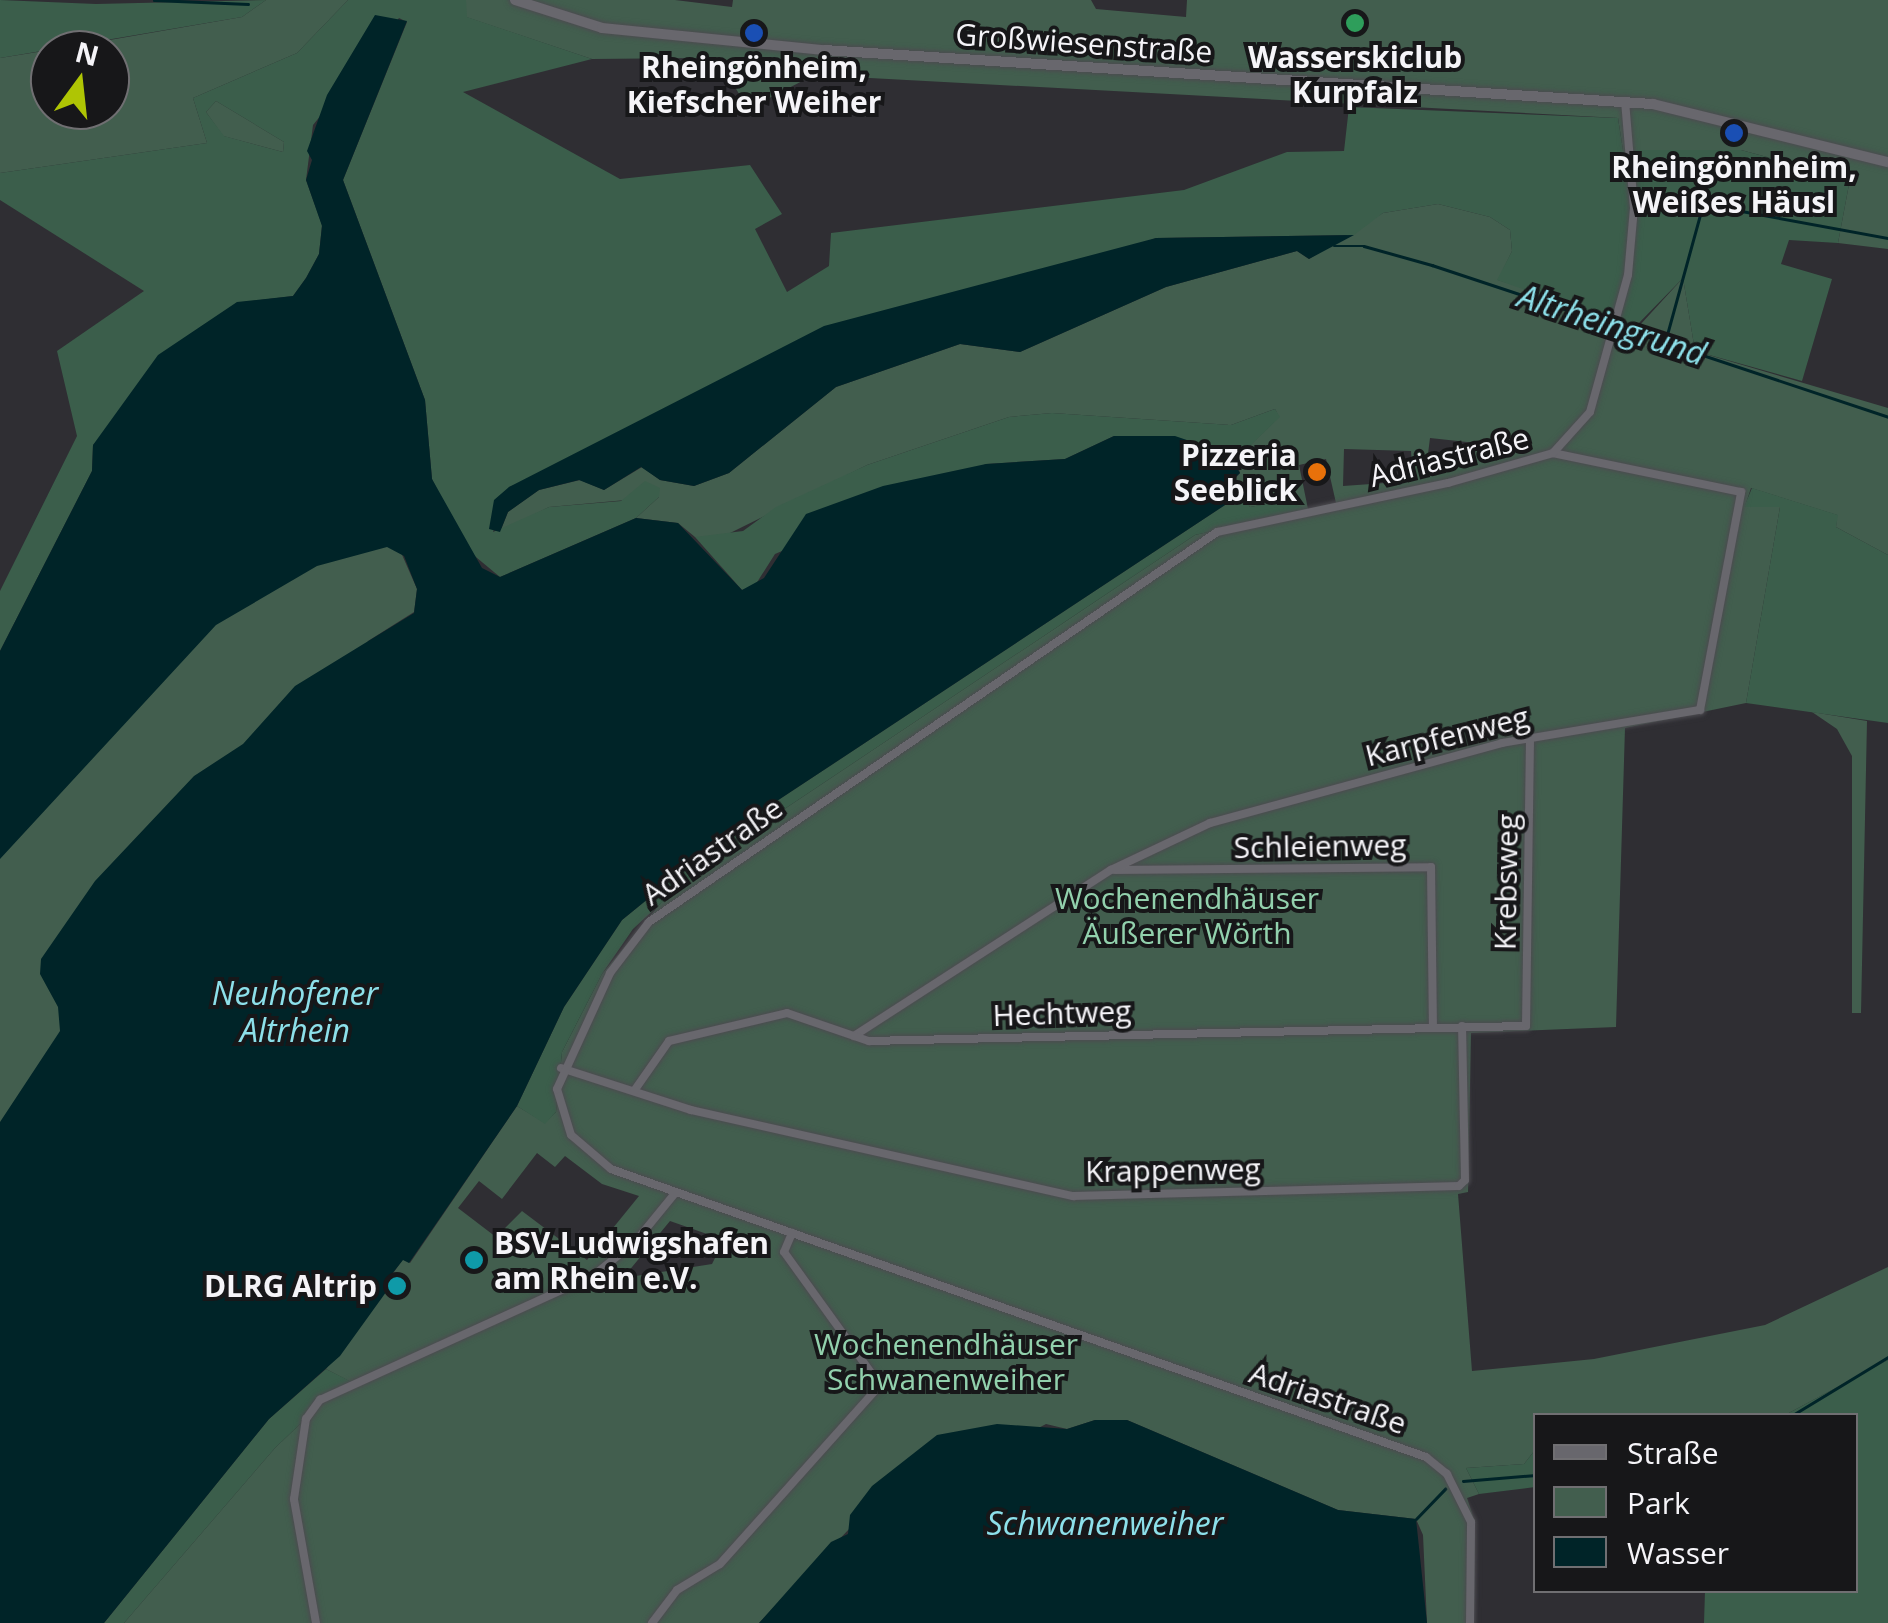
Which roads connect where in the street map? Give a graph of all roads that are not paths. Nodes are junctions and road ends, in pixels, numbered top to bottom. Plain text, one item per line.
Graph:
1 (515, 0) edge
2 (1625, 101) junction
3 (1888, 162) edge
4 (1553, 453) junction
5 (1530, 738) junction
6 (1111, 870) junction
7 (1432, 1026) junction
8 (1462, 1026) junction
9 (1526, 1026) joint
10 (854, 1036) junction
11 (561, 1068) junction
12 (634, 1091) junction
13 (676, 1192) junction
14 (792, 1233) junction
15 (316, 1623) edge
16 (652, 1623) edge
17 (1470, 1623) edge

1 - 2 street, Großwiesenstraße
2 - 3 street, Großwiesenstraße
2 - 4 street, Adriastraße
4 - 5 street, Karpfenweg
4 - 11 street, Adriastraße
5 - 6 street, Karpfenweg
5 - 9 street, Krebsweg
6 - 7 street, Schleienweg
6 - 10 street, Karpfenweg
7 - 8 street, Hechtweg
7 - 10 street, Hechtweg
8 - 9 street, Hechtweg
8 - 12 street, Krappenweg
10 - 12 street, Hechtweg
11 - 12 street, Krappenweg
11 - 13 street, Adriastraße
13 - 14 street, Adriastraße
13 - 15 street
14 - 16 street
14 - 17 street, Adriastraße

